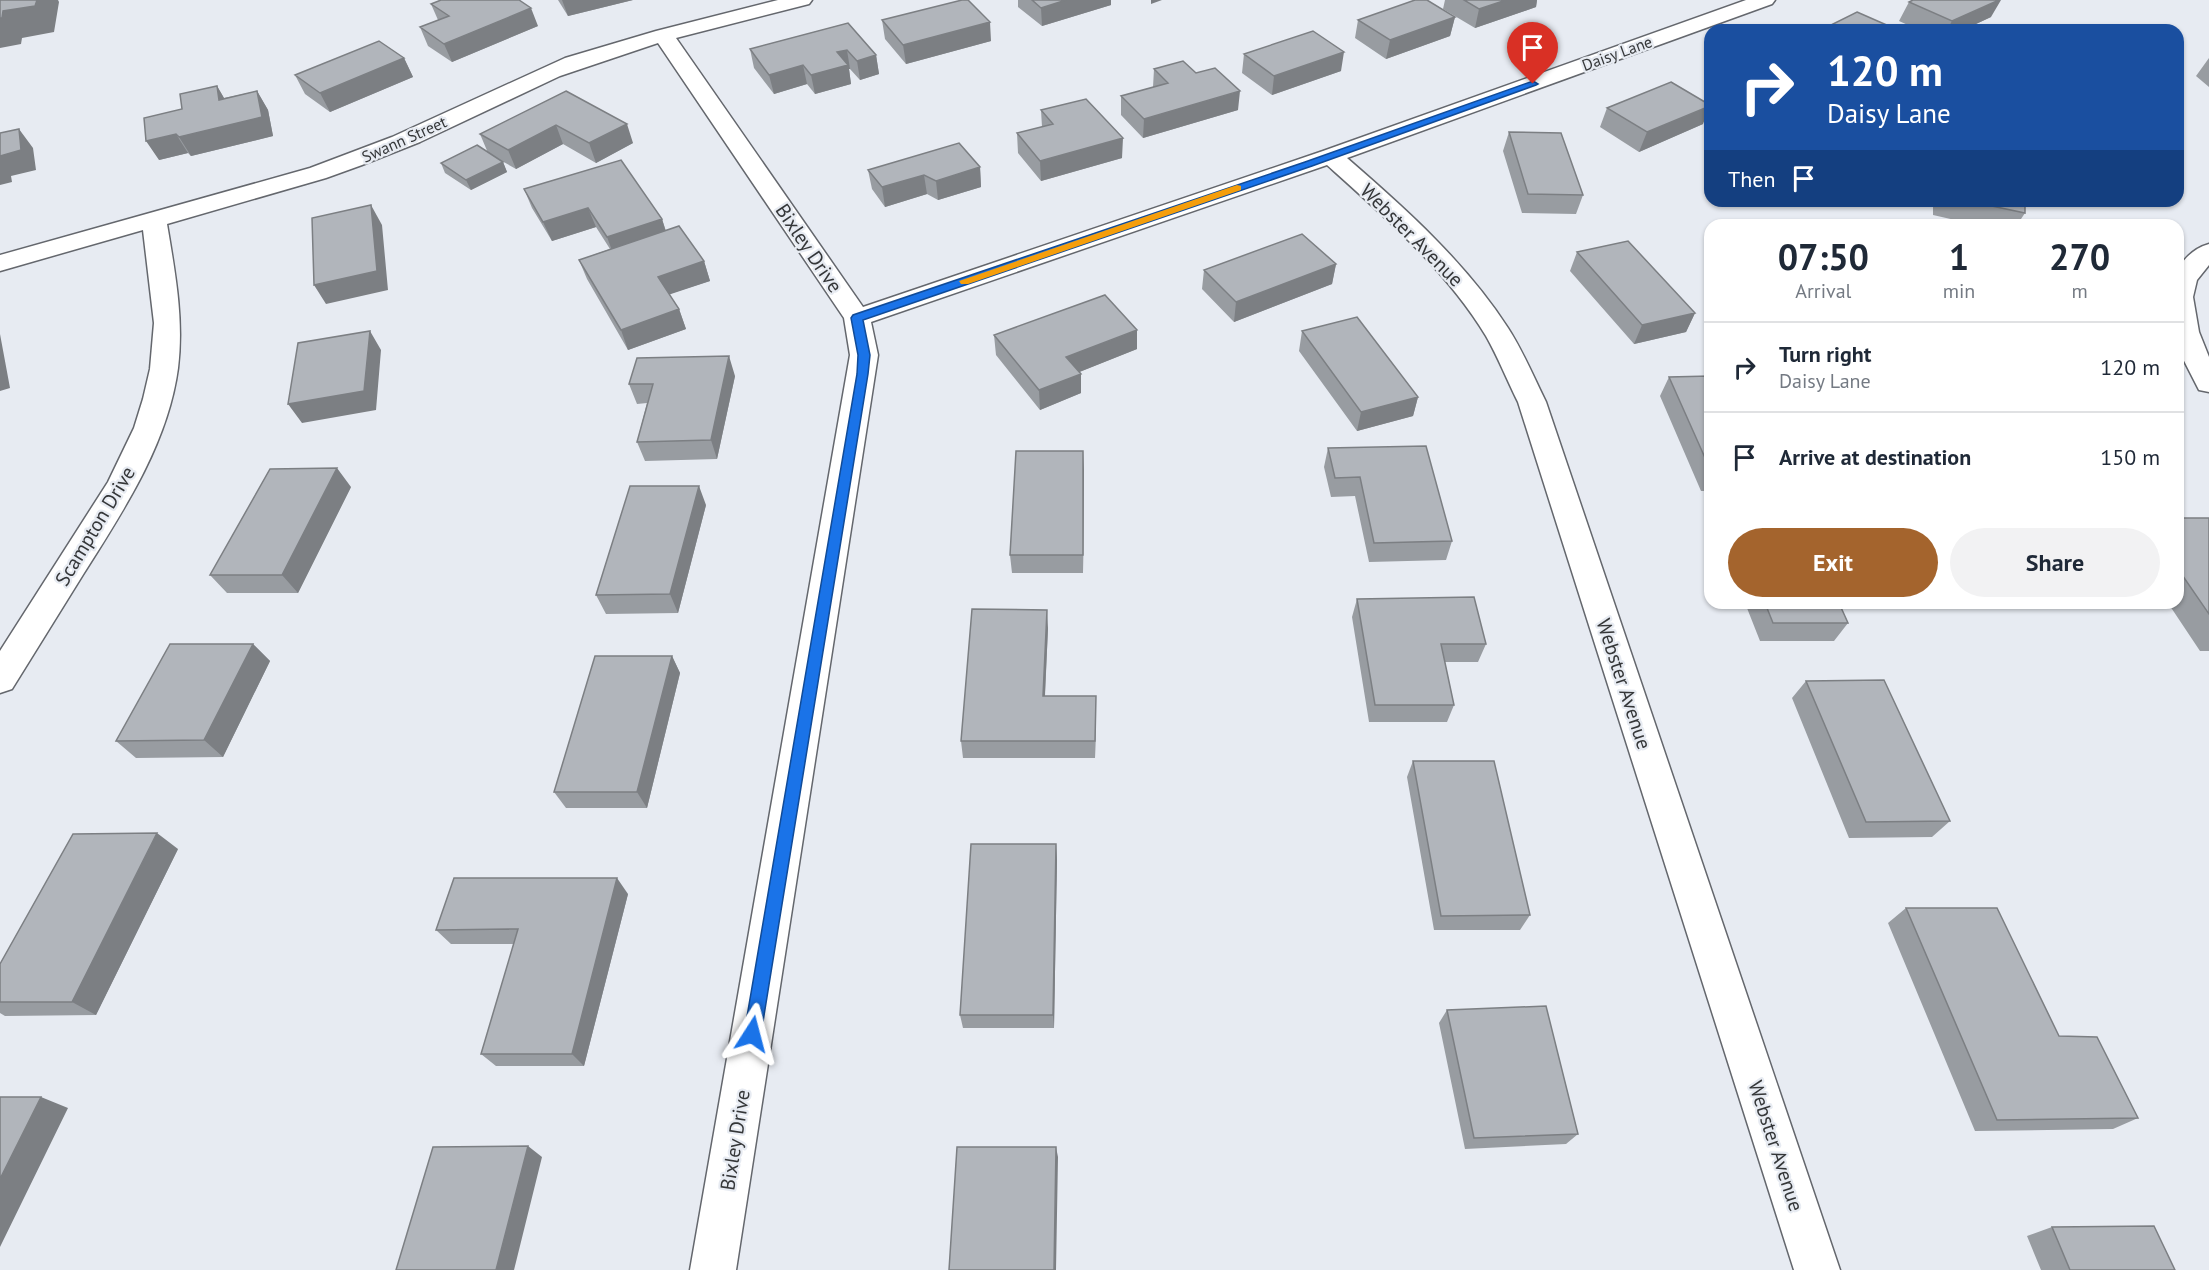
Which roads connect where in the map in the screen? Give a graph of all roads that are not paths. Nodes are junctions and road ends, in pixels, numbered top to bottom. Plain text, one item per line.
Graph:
1 (802, 0) edge
2 (1765, 0) edge
3 (663, 35) junction
4 (1331, 156) junction
5 (154, 220) junction
6 (2209, 252) edge
7 (0, 263) edge
8 (2184, 282) edge
9 (857, 318) junction
10 (2184, 330) edge
11 (2209, 383) edge
12 (0, 678) edge
13 (713, 1270) edge
14 (1817, 1270) edge

1 - 3 street, Swann Street
2 - 4 street, Daisy Lane
3 - 5 street, Swann Street
3 - 9 street, Bixley Drive
4 - 9 street, Daisy Lane
4 - 14 street, Webster Avenue
5 - 7 street, Swann Street
5 - 12 street, Scampton Drive
6 - 8 street
9 - 13 street, Bixley Drive
10 - 11 street

